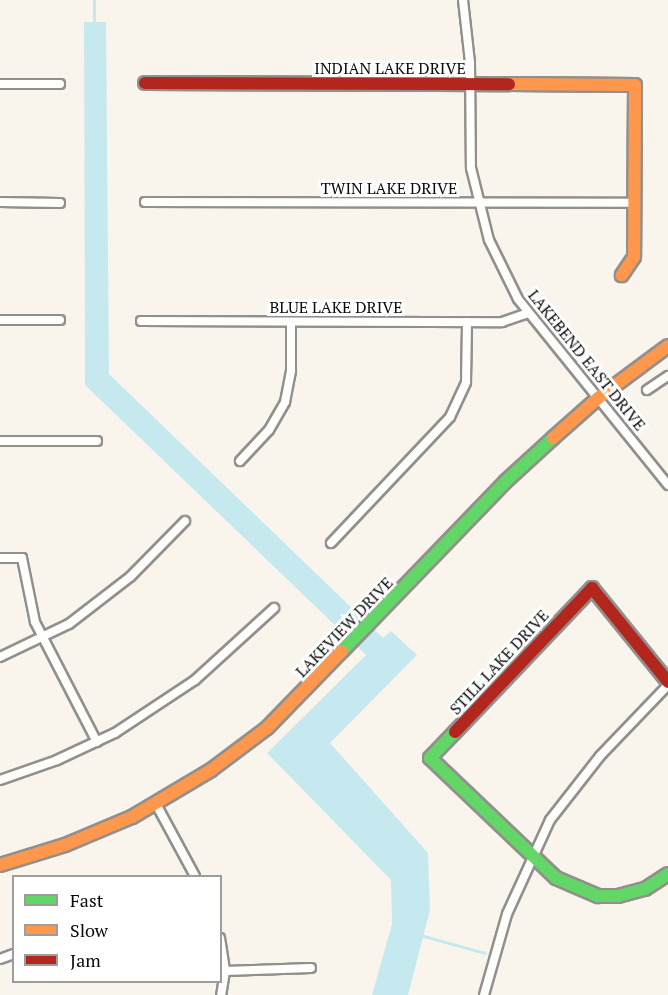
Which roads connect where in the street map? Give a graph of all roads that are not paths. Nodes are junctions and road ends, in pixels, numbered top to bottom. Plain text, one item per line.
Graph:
1 (463, 0) edge
2 (145, 83) dead end
3 (0, 84) edge
4 (60, 84) dead end
5 (470, 85) junction
6 (0, 202) edge
7 (60, 202) dead end
8 (145, 202) dead end
9 (477, 203) junction
10 (634, 203) junction
11 (622, 275) dead end
12 (528, 313) junction
13 (0, 320) edge
14 (60, 320) dead end
15 (141, 321) dead end
16 (291, 322) junction
17 (467, 322) junction
18 (668, 346) edge
19 (668, 376) edge
20 (647, 390) dead end
21 (598, 398) junction
22 (0, 441) edge
23 (97, 441) dead end
24 (240, 460) dead end
25 (668, 485) edge
26 (185, 521) dead end
27 (331, 543) dead end
28 (0, 558) edge
29 (274, 608) dead end
30 (43, 638) junction
31 (0, 657) edge
32 (668, 683) edge
33 (97, 742) junction
34 (0, 780) edge
35 (156, 804) junction
36 (531, 854) junction
37 (0, 865) edge
38 (668, 874) edge
39 (194, 875) edge
40 (222, 951) edge
41 (310, 968) dead end
42 (225, 971) junction
43 (221, 995) edge
44 (484, 995) edge

1 - 5 street, LAKEBEND EAST DRIVE
2 - 5 street, INDIAN LAKE DRIVE
3 - 4 street
5 - 9 street, LAKEBEND EAST DRIVE
5 - 10 street, INDIAN LAKE DRIVE
6 - 7 street
8 - 9 street, TWIN LAKE DRIVE
9 - 10 street, TWIN LAKE DRIVE
9 - 12 street, LAKEBEND EAST DRIVE
10 - 11 street
12 - 17 street, BLUE LAKE DRIVE
12 - 21 street, LAKEBEND EAST DRIVE
13 - 14 street
15 - 16 street, BLUE LAKE DRIVE
16 - 17 street, BLUE LAKE DRIVE
16 - 24 street
17 - 27 street
18 - 21 street, LAKEVIEW DRIVE
19 - 20 street
21 - 25 street, LAKEBEND EAST DRIVE
21 - 35 street, LAKEVIEW DRIVE
22 - 23 street
26 - 30 street
28 - 30 street
29 - 33 street
30 - 31 street
30 - 33 street
32 - 36 street
32 - 36 street, STILL LAKE DRIVE
33 - 34 street
35 - 37 street, LAKEVIEW DRIVE
35 - 39 street
36 - 38 street
36 - 44 street
40 - 42 street
41 - 42 street
42 - 43 street

